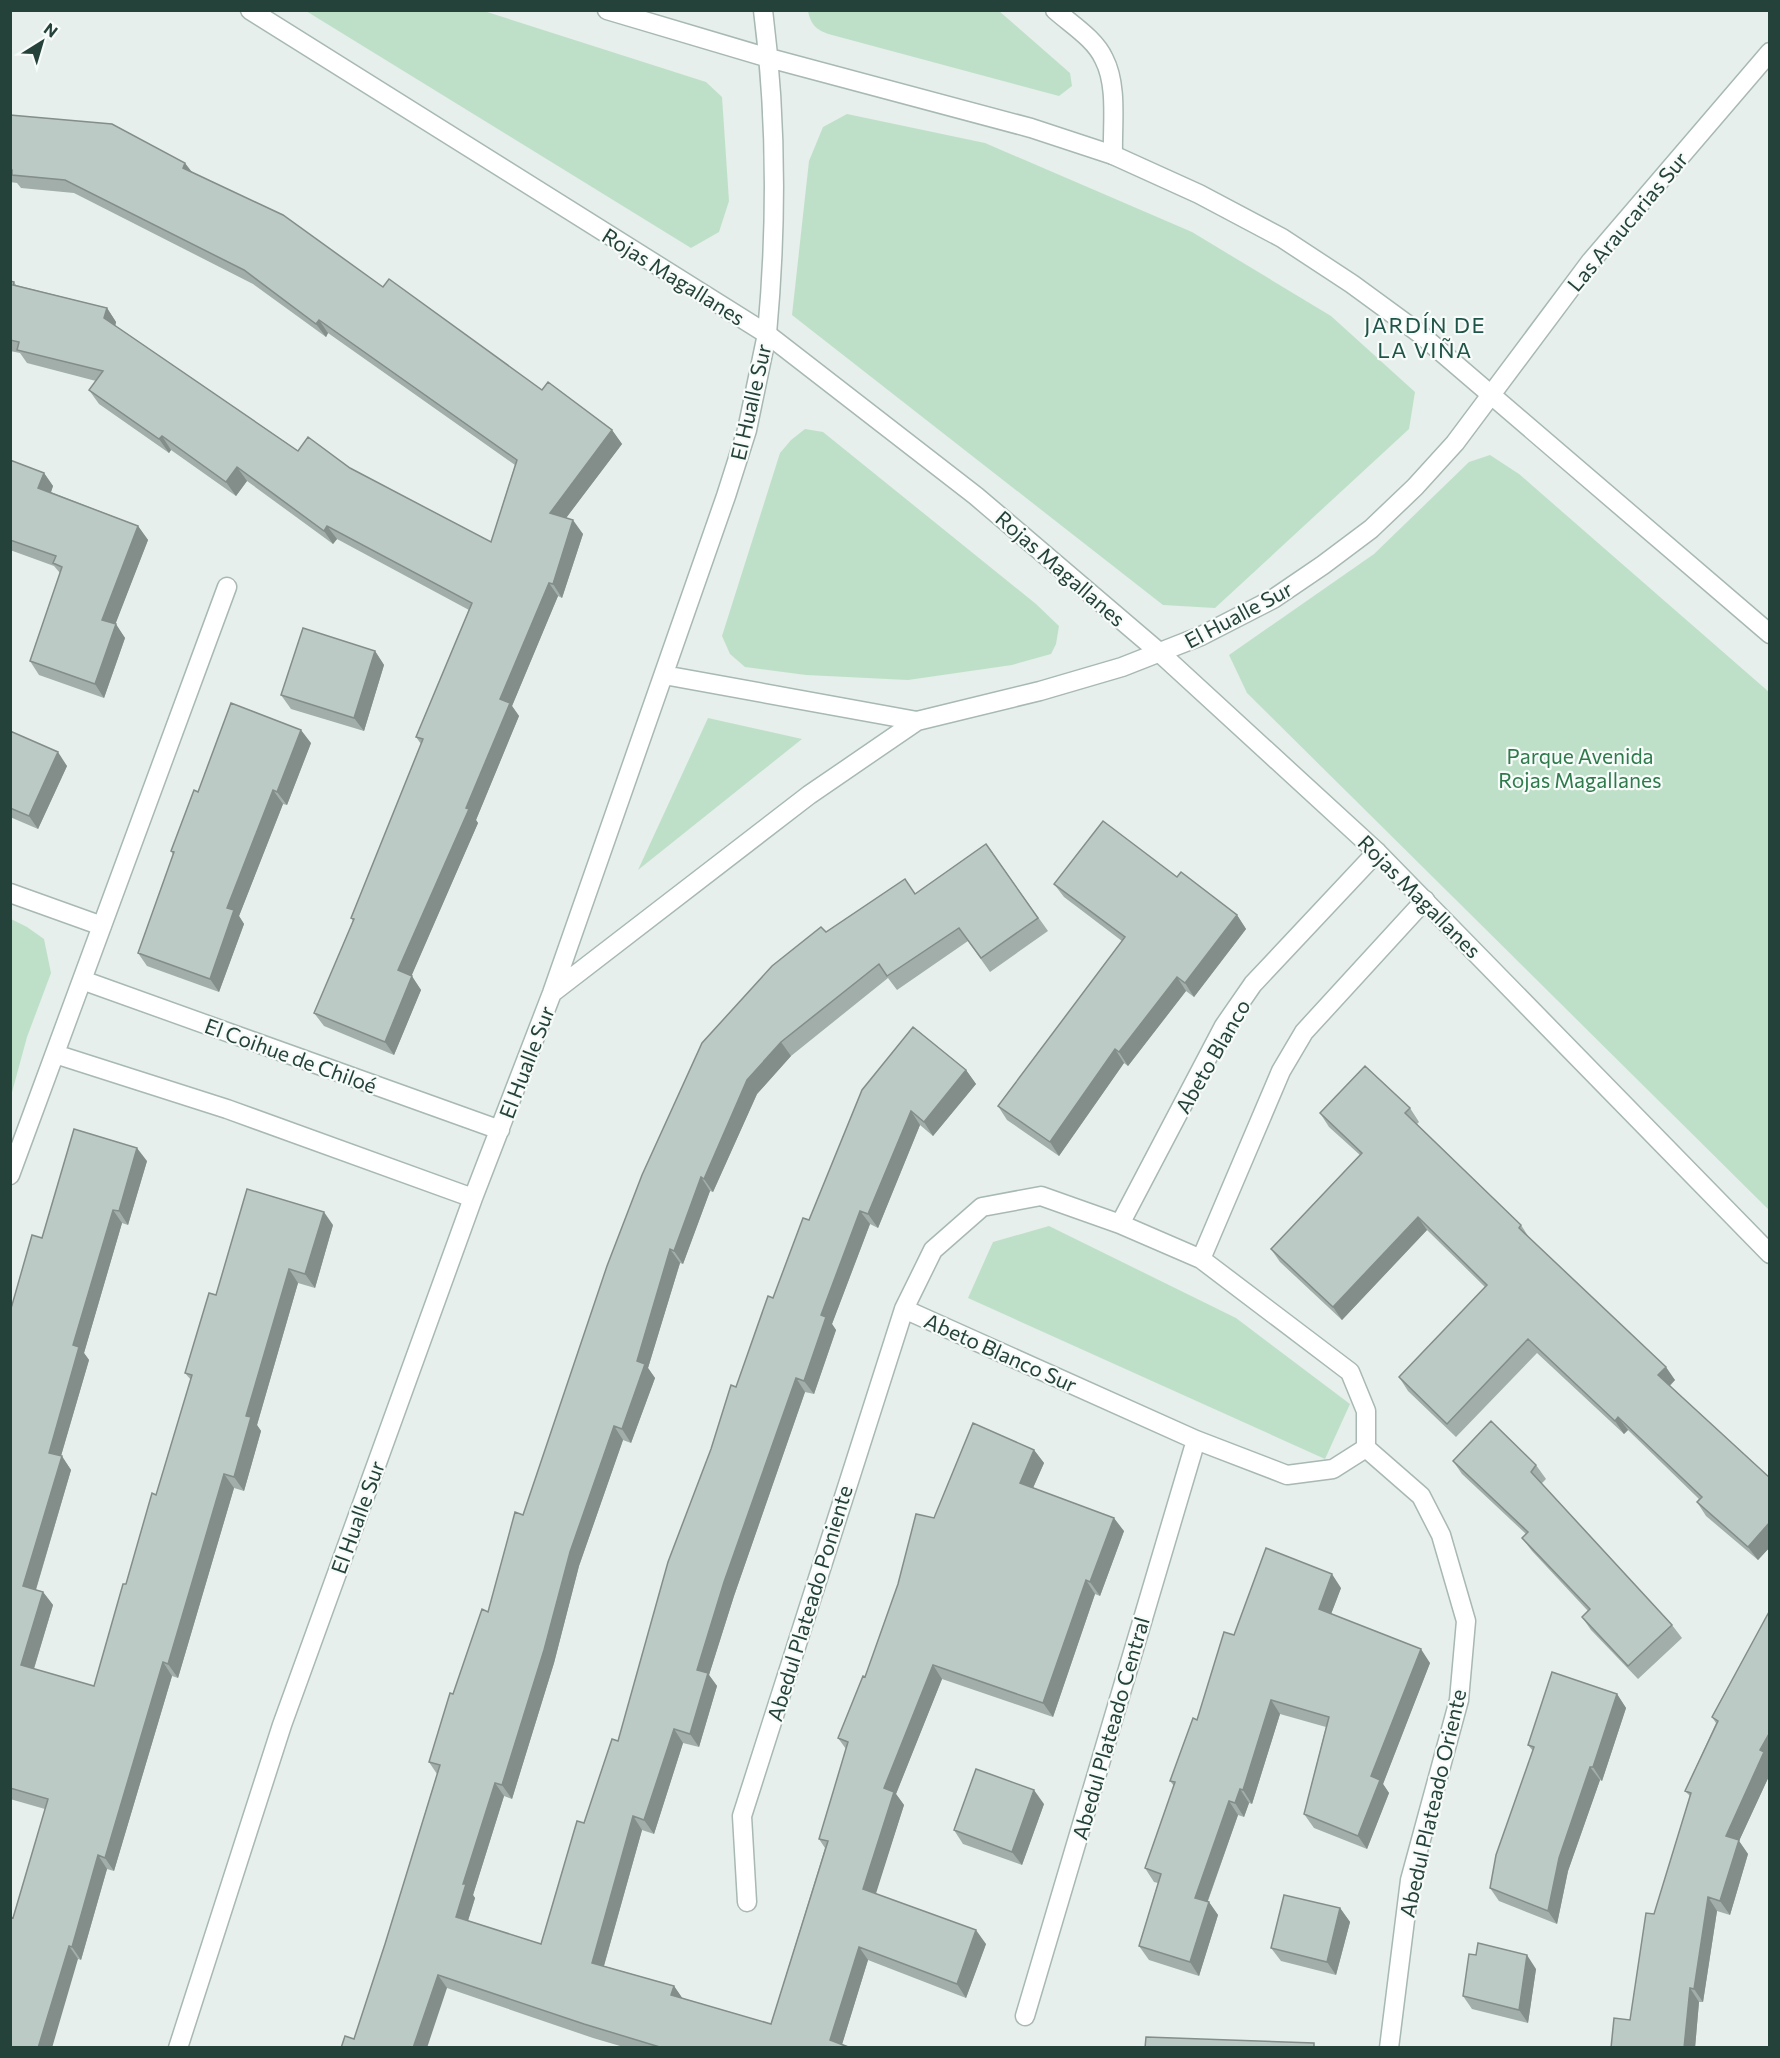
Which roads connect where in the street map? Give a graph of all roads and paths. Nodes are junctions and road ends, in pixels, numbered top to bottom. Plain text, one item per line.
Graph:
1 (250, 10) edge
2 (607, 10) edge
3 (763, 10) edge
4 (1055, 10) edge
5 (1770, 52) edge
6 (769, 58) junction
7 (1113, 155) junction
8 (766, 334) junction
9 (1492, 394) junction
10 (227, 587) dead end
11 (1770, 634) edge
12 (1159, 652) junction
13 (663, 675) junction
14 (916, 721) junction
15 (1377, 852) junction
16 (10, 893) edge
17 (1425, 900) junction
18 (102, 926) junction
19 (82, 980) junction
20 (552, 993) junction
21 (55, 1054) junction
22 (500, 1130) junction
23 (10, 1175) edge
24 (473, 1198) junction
25 (1120, 1224) junction
26 (1770, 1254) edge
27 (1201, 1259) junction
28 (904, 1309) junction
29 (1196, 1440) junction
30 (1366, 1448) junction
31 (747, 1902) dead end
32 (1025, 2016) dead end
33 (178, 2048) edge
34 (1389, 2048) edge

1 - 8 street, Rojas Magallanes
2 - 6 street
3 - 6 street, El Hualle Sur
4 - 7 street
5 - 9 street, Las Araucarias Sur
6 - 7 street
6 - 8 street, El Hualle Sur
7 - 9 street
8 - 12 street, Rojas Magallanes
8 - 13 street, El Hualle Sur
9 - 11 street
9 - 12 street, El Hualle Sur
10 - 18 street
12 - 14 street, El Hualle Sur
12 - 15 street, Rojas Magallanes
13 - 14 street, El Hualle Sur
13 - 20 street, El Hualle Sur
14 - 20 street, El Hualle Sur
15 - 17 street, Rojas Magallanes
15 - 25 street, Abeto Blanco
16 - 18 street
17 - 26 street, Rojas Magallanes
17 - 27 street
18 - 19 street
19 - 21 street
19 - 22 street, El Coihue de Chiloé
20 - 22 street, El Hualle Sur
21 - 23 street
21 - 24 street
22 - 24 street, El Hualle Sur
24 - 33 street, El Hualle Sur
25 - 27 street, Abeto Blanco Sur
25 - 28 street, Abeto Blanco Sur
27 - 30 street, Abeto Blanco Sur
28 - 29 street, Abeto Blanco Sur
28 - 31 street, Abedul Plateado Poniente
29 - 30 street, Abeto Blanco Sur
29 - 32 street, Abedul Plateado Central
30 - 34 street, Abedul Plateado Oriente

